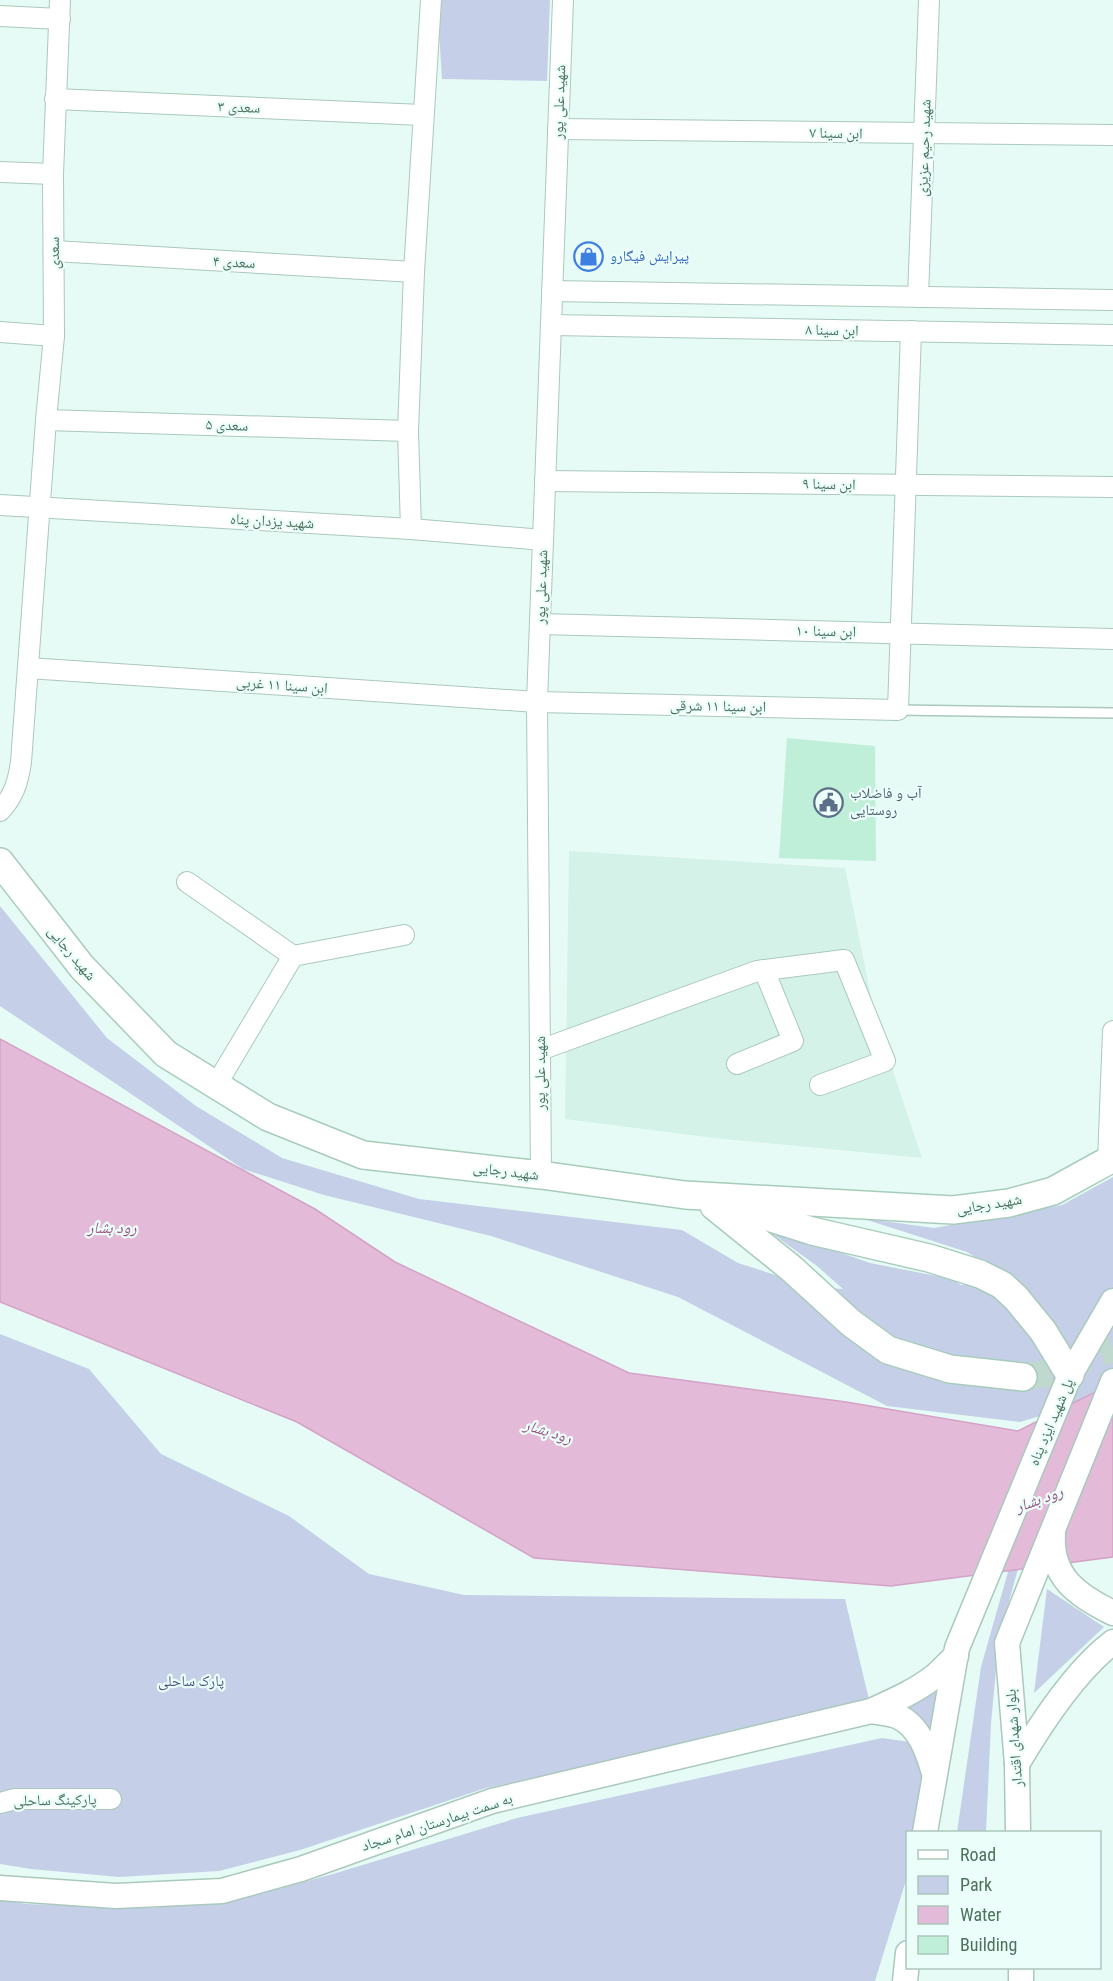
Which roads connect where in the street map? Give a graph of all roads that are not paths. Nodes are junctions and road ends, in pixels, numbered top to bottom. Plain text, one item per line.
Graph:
1 (432, 0) edge
2 (563, 0) edge
3 (929, 0) edge
4 (60, 9) edge
5 (0, 15) edge
6 (55, 99) junction
7 (423, 115) junction
8 (558, 129) junction
9 (924, 134) junction
10 (1113, 135) edge
11 (0, 172) edge
12 (53, 174) junction
13 (54, 251) junction
14 (414, 272) junction
15 (552, 291) junction
16 (918, 297) junction
17 (1113, 300) edge
18 (551, 325) junction
19 (911, 331) junction
20 (0, 332) edge
21 (1113, 335) edge
22 (54, 336) junction
23 (46, 420) junction
24 (408, 431) junction
25 (545, 481) junction
26 (906, 485) junction
27 (1113, 487) edge
28 (0, 506) edge
29 (40, 507) junction
30 (411, 529) junction
31 (543, 540) junction
32 (540, 624) junction
33 (901, 633) junction
34 (1113, 639) edge
35 (28, 668) junction
36 (537, 702) junction
37 (898, 710) junction
38 (1113, 713) edge
39 (0, 811) edge
40 (0, 862) edge
41 (187, 882) dead end
42 (404, 935) dead end
43 (293, 956) junction
44 (764, 970) junction
45 (1113, 1031) edge
46 (540, 1050) junction
47 (737, 1064) dead end
48 (216, 1085) junction
49 (820, 1085) dead end
50 (1110, 1160) edge
51 (541, 1175) junction
52 (701, 1195) junction
53 (1113, 1301) edge
54 (1023, 1377) tunnel mouth
55 (1068, 1381) junction
56 (1113, 1381) edge
57 (1053, 1528) junction
58 (1113, 1613) edge
59 (1113, 1642) edge
60 (956, 1652) junction
61 (871, 1711) junction
62 (1017, 1764) junction
63 (934, 1776) junction
64 (111, 1799) dead end
65 (0, 1803) edge
66 (926, 1831) edge
67 (1018, 1831) edge
68 (0, 1888) edge

1 - 7 street
2 - 8 street, شهید علی پور
3 - 9 street, شهید رحیم عزیزی
4 - 5 street
4 - 6 street, سعدی
6 - 7 street, سعدی ۳
6 - 12 street, سعدی
7 - 14 street
8 - 9 street, ابن سینا ۷
8 - 15 street, شهید علی پور
9 - 10 street, ابن سینا ۷
9 - 16 street, شهید رحیم عزیزی
11 - 12 street
12 - 13 street, سعدی
13 - 14 street, سعدی ۴
13 - 22 street, سعدی
14 - 24 street
15 - 16 street
15 - 18 street, شهید علی پور
16 - 17 street
18 - 19 street, ابن سینا ۸
18 - 25 street, شهید علی پور
19 - 21 street, ابن سینا ۸
19 - 26 street
20 - 22 street
22 - 23 street, سعدی
23 - 24 street, سعدی ۵
23 - 29 street, سعدی
24 - 30 street
25 - 26 street, ابن سینا ۹
25 - 31 street, شهید علی پور
26 - 27 street, ابن سینا ۹
26 - 33 street
28 - 29 street, شهید یزدان پناه
29 - 30 street, شهید یزدان پناه
29 - 35 street, سعدی
30 - 31 street, شهید یزدان پناه
31 - 32 street, شهید علی پور
32 - 33 street, ابن سینا ۱۰
32 - 36 street, شهید علی پور
33 - 34 street, ابن سینا ۱۰
33 - 37 street
35 - 36 street, ابن سینا ۱۱ غربی
35 - 39 street, سعدی
36 - 37 street, ابن سینا ۱۱ شرقی
36 - 46 street, شهید علی پور
37 - 38 lane
40 - 48 main road, شهید رجایی
41 - 43 street
42 - 43 street
43 - 48 street
44 - 46 street
44 - 47 street
44 - 49 street
45 - 50 street
46 - 51 street, شهید علی پور
48 - 51 main road, شهید رجایی
50 - 52 main road, شهید رجایی
51 - 52 main road, شهید رجایی
52 - 54 main road
52 - 55 main road
53 - 55 street, پل شهید ایزد پناه
55 - 60 street, پل شهید ایزد پناه
56 - 57 street
57 - 58 street
57 - 62 street, بلوار شهدای اقتدار
59 - 62 street
60 - 61 street
60 - 63 street
61 - 63 street
61 - 68 street, به سمت بیمارستان امام سجاد
62 - 67 street, بلوار شهدای اقتدار
63 - 66 street
64 - 65 street, پارکینگ ساحلی

